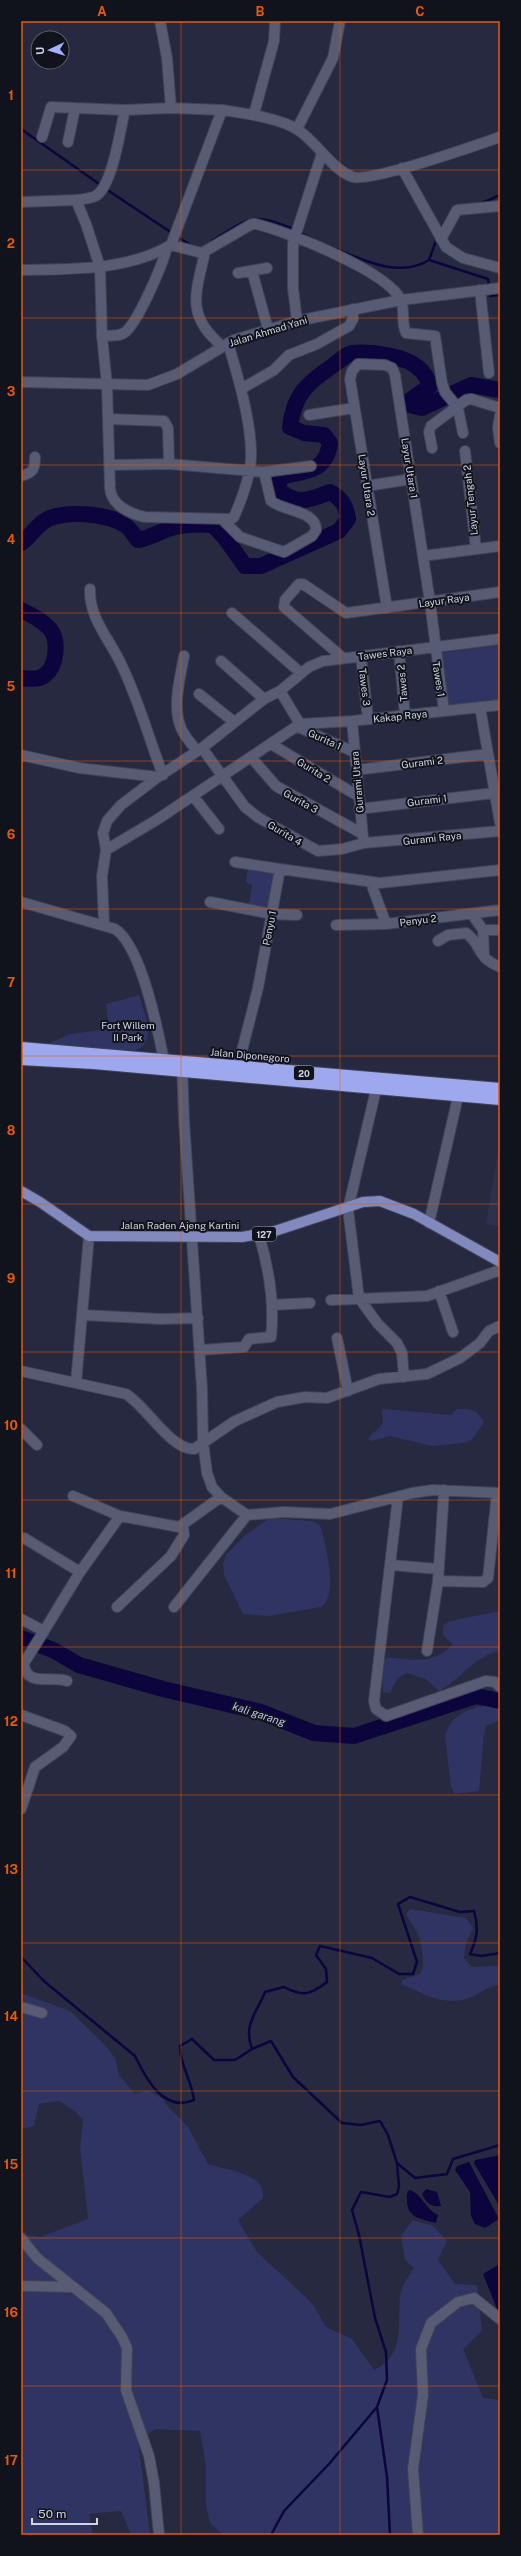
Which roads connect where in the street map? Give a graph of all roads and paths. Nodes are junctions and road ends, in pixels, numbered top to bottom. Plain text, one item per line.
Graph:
1 (160, 21) edge
2 (276, 21) edge
3 (340, 21) edge
4 (74, 108) junction
5 (171, 108) junction
6 (125, 110) junction
7 (222, 110) junction
8 (254, 114) junction
9 (298, 129) junction
10 (42, 137) dead end
11 (500, 137) edge
12 (68, 142) dead end
13 (322, 153) junction
14 (402, 168) junction
15 (76, 200) junction
16 (21, 202) edge
17 (500, 206) edge
18 (296, 233) junction
19 (439, 235) junction
20 (170, 244) junction
21 (205, 252) junction
22 (100, 267) junction
23 (267, 268) dead end
24 (500, 268) edge
25 (21, 270) edge
26 (252, 271) junction
27 (238, 273) dead end
28 (490, 289) edge
29 (401, 300) junction
30 (353, 309) junction
31 (297, 321) junction
32 (268, 329) junction
33 (102, 336) junction
34 (225, 344) junction
35 (358, 364) joint
36 (489, 373) dead end
37 (21, 382) edge
38 (107, 385) junction
39 (241, 389) junction
40 (451, 400) junction
41 (354, 408) junction
42 (500, 408) edge
43 (309, 415) dead end
44 (500, 415) edge
45 (108, 419) junction
46 (463, 433) dead end
47 (500, 443) edge
48 (432, 448) dead end
49 (465, 451) dead end
50 (35, 457) dead end
51 (170, 464) junction
52 (110, 465) junction
53 (311, 466) dead end
54 (249, 469) junction
55 (264, 472) junction
56 (21, 476) edge
57 (412, 479) junction
58 (367, 486) junction
59 (222, 519) junction
60 (500, 546) edge
61 (476, 549) junction
62 (423, 556) junction
63 (90, 588) dead end
64 (500, 592) edge
65 (430, 602) junction
66 (387, 608) junction
67 (232, 613) dead end
68 (500, 639) edge
69 (435, 646) junction
70 (399, 651) junction
71 (184, 656) dead end
72 (361, 656) junction
73 (343, 658) junction
74 (221, 661) dead end
75 (302, 673) junction
76 (280, 691) junction
77 (199, 694) dead end
78 (264, 699) junction
79 (500, 705) edge
80 (480, 707) junction
81 (444, 711) junction
82 (405, 715) junction
83 (368, 719) junction
84 (352, 721) junction
85 (234, 722) junction
86 (298, 725) junction
87 (270, 744) junction
88 (199, 750) junction
89 (354, 752) junction
90 (488, 754) junction
91 (21, 755) edge
92 (252, 757) junction
93 (356, 770) junction
94 (161, 776) junction
95 (221, 777) junction
96 (494, 793) junction
97 (193, 796) junction
98 (358, 796) junction
99 (359, 809) junction
100 (500, 823) edge
101 (219, 829) dead end
102 (500, 831) edge
103 (361, 833) junction
104 (364, 843) junction
105 (106, 850) junction
106 (235, 862) dead end
107 (280, 869) junction
108 (500, 870) edge
109 (371, 883) junction
110 (21, 902) edge
111 (210, 902) dead end
112 (500, 910) edge
113 (272, 914) junction
114 (472, 914) junction
115 (297, 915) dead end
116 (386, 924) junction
117 (336, 925) dead end
118 (104, 926) junction
119 (483, 930) junction
120 (500, 930) edge
121 (438, 941) dead end
122 (484, 959) junction
123 (500, 967) edge
124 (21, 1048) edge
125 (21, 1059) edge
126 (164, 1064) junction
127 (182, 1066) junction
128 (237, 1071) junction
129 (378, 1085) junction
130 (500, 1089) edge
131 (459, 1091) junction
132 (500, 1100) edge
133 (21, 1191) edge
134 (348, 1208) junction
135 (429, 1223) junction
136 (259, 1235) junction
137 (89, 1236) junction
138 (191, 1237) junction
139 (500, 1262) edge
140 (500, 1270) edge
141 (439, 1291) junction
142 (359, 1298) junction
143 (331, 1300) dead end
144 (310, 1304) dead end
145 (272, 1305) junction
146 (83, 1315) junction
147 (198, 1318) junction
148 (500, 1326) edge
149 (453, 1332) dead end
150 (337, 1338) dead end
151 (200, 1350) junction
152 (21, 1371) edge
153 (404, 1377) junction
154 (76, 1383) junction
155 (348, 1392) junction
156 (21, 1429) edge
157 (203, 1442) junction
158 (37, 1445) dead end
159 (444, 1490) junction
160 (499, 1493) edge
161 (73, 1496) dead end
162 (221, 1497) junction
163 (398, 1497) junction
164 (247, 1515) junction
165 (120, 1516) junction
166 (183, 1525) junction
167 (24, 1538) dead end
168 (391, 1565) junction
169 (438, 1569) junction
170 (80, 1572) junction
171 (438, 1581) junction
172 (117, 1607) dead end
173 (174, 1607) dead end
174 (21, 1619) edge
175 (42, 1635) junction
176 (427, 1651) dead end
177 (67, 1681) dead end
178 (500, 1687) edge
179 (21, 1715) edge
180 (21, 1808) edge
181 (21, 2007) edge
182 (42, 2013) dead end
183 (21, 2238) edge
184 (21, 2286) edge
185 (73, 2287) junction
186 (500, 2319) edge
187 (159, 2535) edge
188 (418, 2535) edge

1 - 5 street
2 - 8 street
3 - 9 street
4 - 6 street
4 - 10 street
4 - 12 street
5 - 6 street
5 - 7 street
6 - 15 street
7 - 8 street
7 - 20 street
8 - 9 street
9 - 13 street
11 - 14 street
13 - 14 street
13 - 18 street
14 - 19 street
15 - 16 street
15 - 22 street
17 - 19 street
18 - 21 street
18 - 29 street
18 - 31 street
19 - 24 street
20 - 21 street
20 - 22 street
20 - 33 street
21 - 34 street
22 - 25 street
22 - 33 street
23 - 26 street
26 - 27 street
26 - 32 street
28 - 29 street, Jalan Ahmad Yani
28 - 36 street
29 - 30 street, Jalan Ahmad Yani
29 - 40 street
30 - 31 street, Jalan Ahmad Yani
30 - 39 street
31 - 32 street, Jalan Ahmad Yani
32 - 34 street, Jalan Ahmad Yani
33 - 38 street
34 - 38 street, Jalan Ahmad Yani
34 - 39 street
35 - 41 street, Layur Utara 2
35 - 57 street, Layur Utara 1
37 - 38 street, Jalan Ahmad Yani
38 - 45 street
39 - 54 street
40 - 42 street
40 - 46 street
40 - 48 street
41 - 43 street
41 - 58 street, Layur Utara 2
44 - 47 street
45 - 51 street
45 - 52 street
49 - 61 street, Layur Tengah 2
50 - 56 street
51 - 52 street
51 - 54 street
52 - 59 street
53 - 55 street
54 - 55 street
54 - 59 street
55 - 59 street
57 - 58 street
57 - 62 street, Layur Utara 1
58 - 66 street, Layur Utara 2
60 - 61 street
61 - 62 street
62 - 65 street, Layur Utara 1
63 - 94 street
64 - 65 street, Layur Raya
65 - 66 street, Layur Raya
65 - 69 street, Tawes 1
66 - 73 street, Layur Raya
67 - 75 street
68 - 69 street, Tawes Raya
69 - 70 street, Tawes Raya
69 - 81 street, Tawes 1
70 - 72 street, Tawes Raya
70 - 82 street, Tawes 2
71 - 88 street, Gurita 4
72 - 73 street, Tawes Raya
72 - 83 street, Tawes 3
73 - 75 street, Tawes Raya
74 - 78 street
75 - 76 street, Tawes Raya
76 - 78 street, Tawes Raya
76 - 86 street
77 - 85 street
78 - 85 street, Tawes Raya
79 - 80 street, Kakap Raya
80 - 81 street, Kakap Raya
80 - 90 street
81 - 82 street, Kakap Raya
82 - 83 street, Kakap Raya
83 - 84 street, Kakap Raya
84 - 86 street, Kakap Raya
84 - 89 street, Gurami Utara
85 - 88 street, Tawes Raya
86 - 87 street
86 - 89 street, Gurita 1
87 - 92 street
87 - 98 street, Gurita 2
88 - 94 street, Tawes Raya
88 - 95 street, Gurita 4
89 - 93 street, Gurami Utara
90 - 93 street, Gurami 2
90 - 96 street
91 - 94 street
92 - 95 street
92 - 103 street, Gurita 3
93 - 98 street, Gurami Utara
94 - 105 street, Tawes Raya
95 - 97 street
95 - 104 street, Gurita 4
96 - 99 street, Gurami 1
96 - 100 street
97 - 101 street
97 - 105 street
98 - 99 street, Gurami Utara
99 - 103 street, Gurami Utara
102 - 104 street, Gurami Raya
103 - 104 street, Gurami Utara
105 - 118 street, Tawes Raya
106 - 107 street
107 - 109 street
107 - 113 street, Penyu 1
108 - 109 street
109 - 116 street
110 - 118 street
111 - 113 street
112 - 114 street, Penyu 2
113 - 115 street
113 - 128 street, Penyu 1
114 - 116 street, Penyu 2
114 - 119 street
116 - 117 street, Penyu 2
118 - 126 street
119 - 120 street
119 - 122 street
121 - 122 street
122 - 123 street
124 - 126 highway, 20
125 - 126 highway, 20
126 - 127 highway, 20
127 - 128 highway, 20
127 - 138 street
128 - 129 highway, 20
129 - 131 highway, 20
129 - 134 street
130 - 131 highway, 20
131 - 132 highway, 20
131 - 135 street
133 - 137 main road
134 - 135 main road, Jalan Raden Ajeng Kartini / 127
134 - 136 main road, Jalan Raden Ajeng Kartini / 127
134 - 142 street
135 - 139 main road, Jalan Raden Ajeng Kartini / 127
136 - 138 main road, Jalan Raden Ajeng Kartini / 127
136 - 145 street
137 - 138 main road, Jalan Raden Ajeng Kartini / 127
137 - 146 street
138 - 147 street
140 - 141 street
141 - 142 street
141 - 149 street
142 - 143 street
142 - 153 street
144 - 145 street
145 - 151 street
146 - 147 street
146 - 154 street
147 - 151 street
148 - 153 street
150 - 155 street
151 - 157 street
152 - 154 street
153 - 155 street
154 - 157 street
155 - 157 street
156 - 158 street
157 - 162 street
159 - 160 street
159 - 163 street
159 - 169 street
160 - 171 street
161 - 165 street
162 - 164 street
162 - 166 street
163 - 164 street
163 - 168 street
164 - 173 street
165 - 166 street
165 - 170 street
166 - 172 street
167 - 170 street
168 - 169 street
168 - 178 street
169 - 171 street
170 - 175 street
171 - 176 street
174 - 175 street
175 - 177 street
179 - 180 street
181 - 182 street
183 - 185 street
184 - 185 street
185 - 187 street
186 - 188 street

